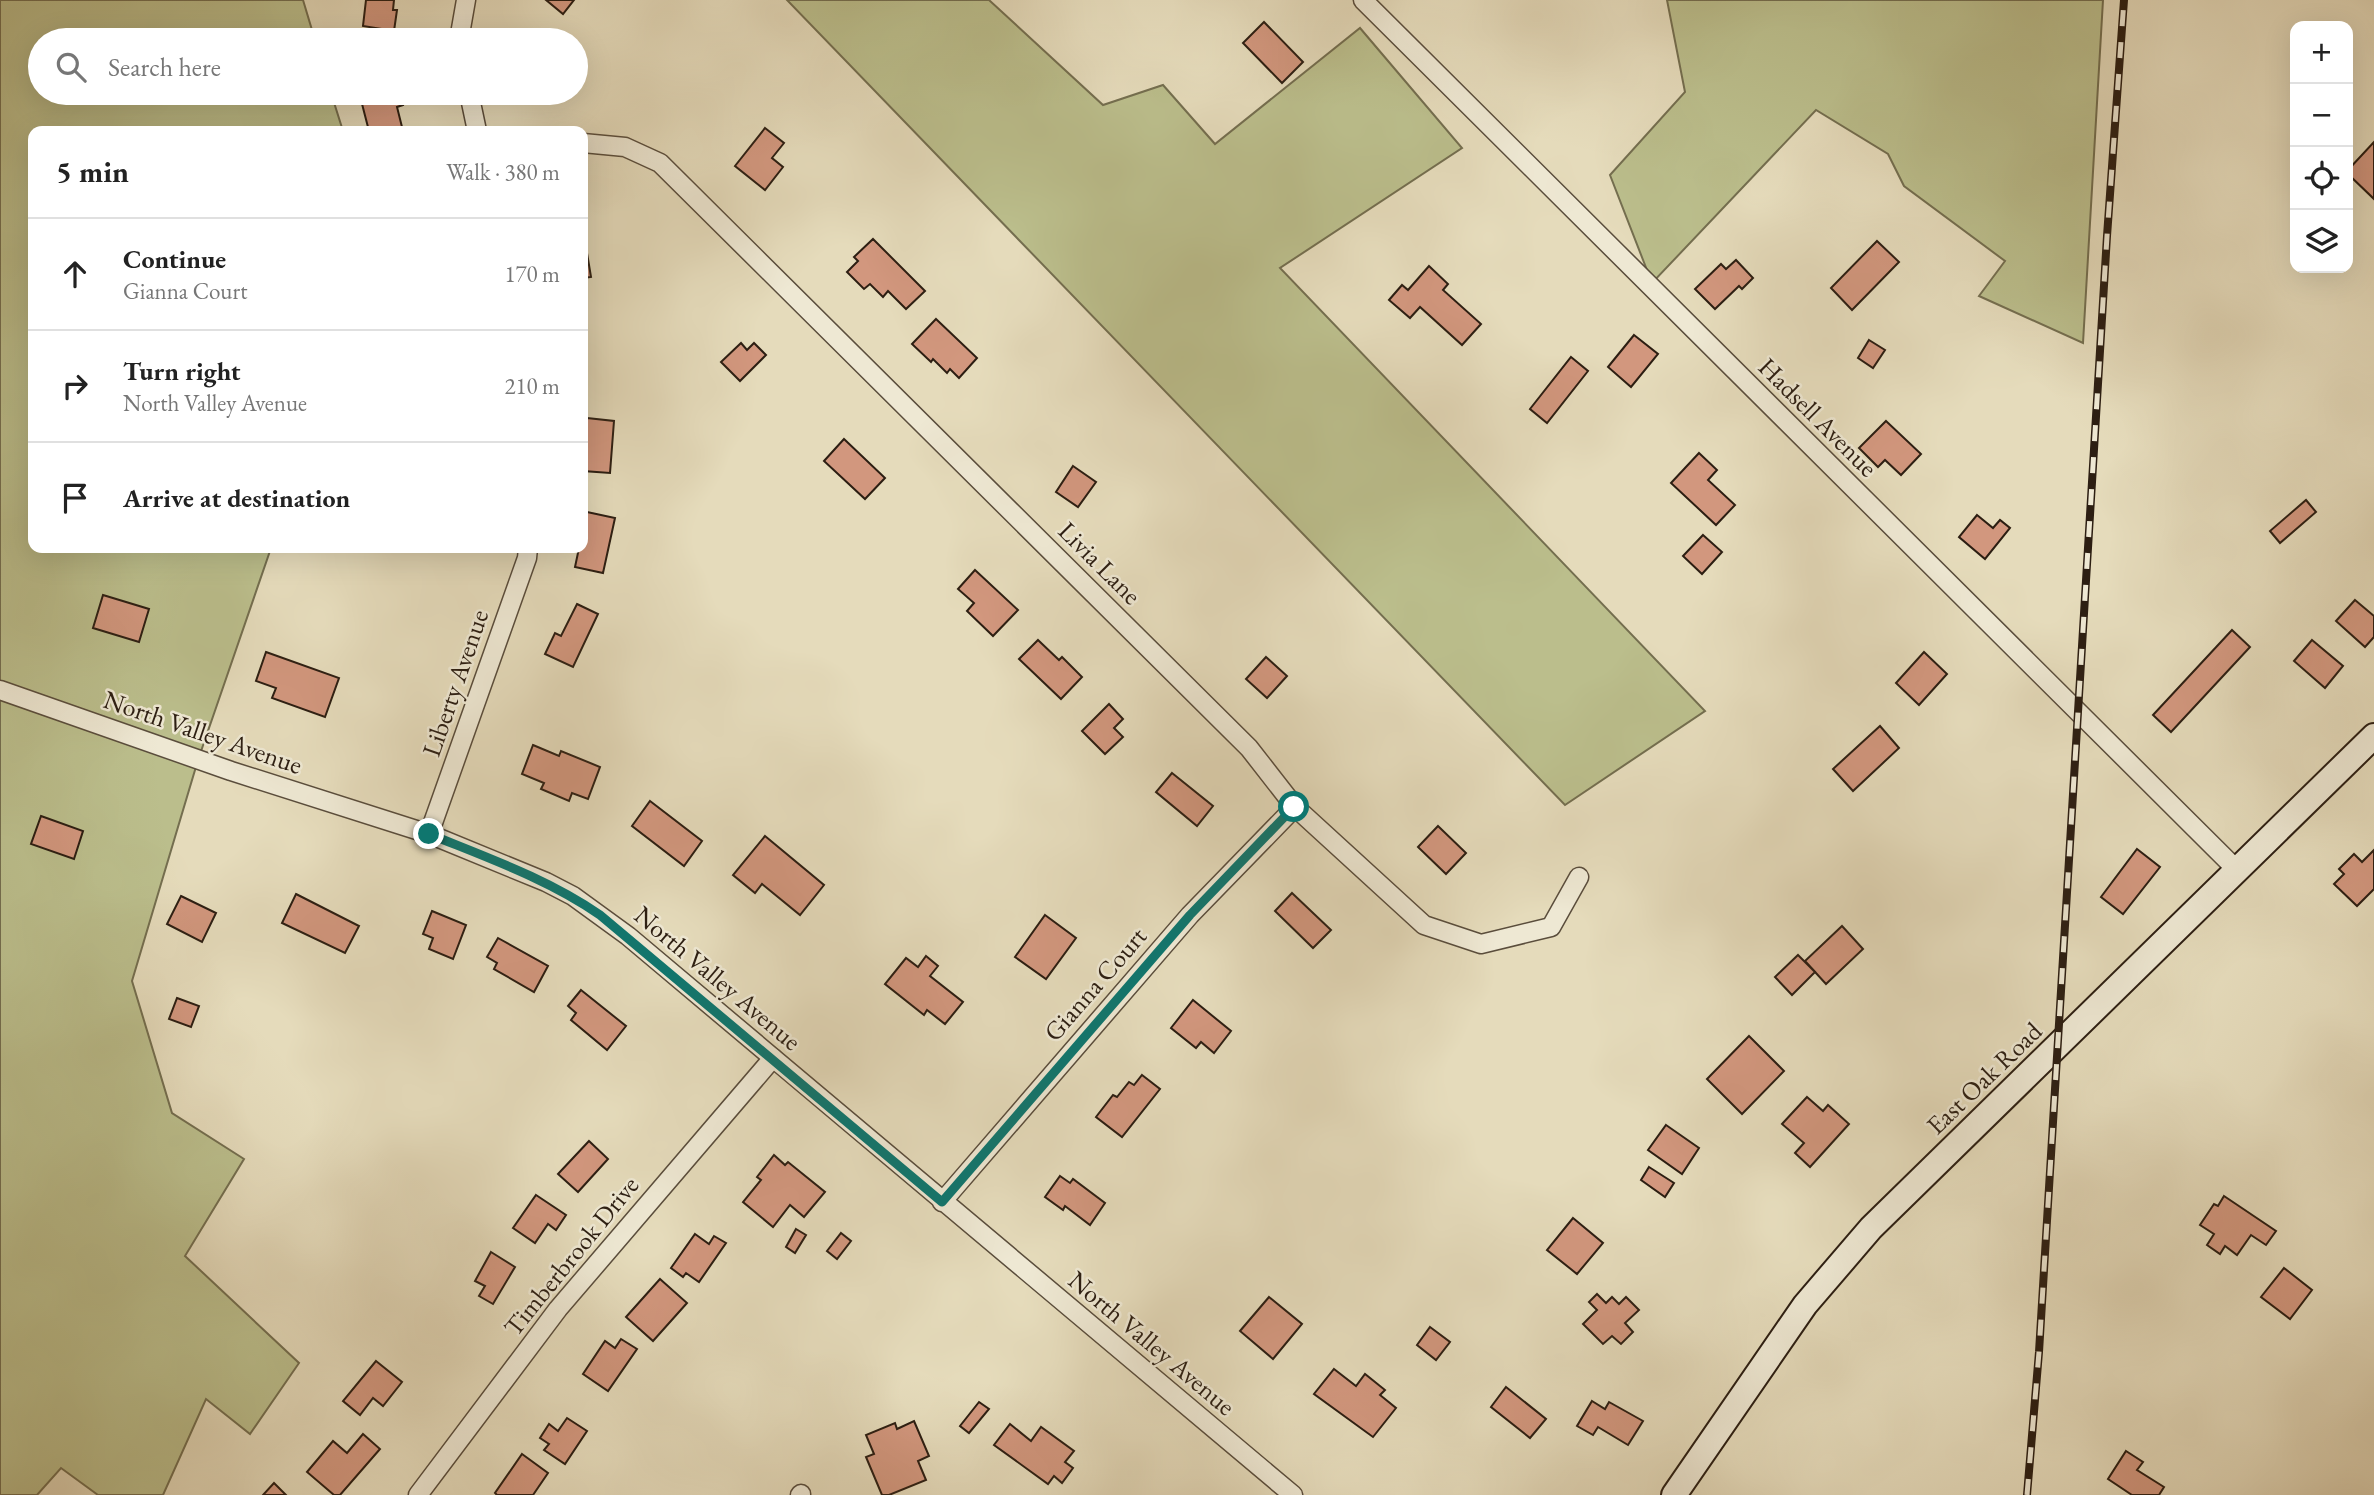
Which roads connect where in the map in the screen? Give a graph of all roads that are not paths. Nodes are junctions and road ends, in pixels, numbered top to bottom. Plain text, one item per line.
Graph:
1 (466, 0) edge
2 (1363, 0) edge
3 (461, 28) edge
4 (472, 105) edge
5 (476, 126) edge
6 (588, 143) edge
7 (528, 553) edge
8 (0, 690) edge
9 (2374, 736) edge
10 (1294, 807) junction
11 (429, 834) junction
12 (2238, 871) junction
13 (1579, 877) dead end
14 (773, 1058) junction
15 (942, 1202) junction
16 (418, 1495) edge
17 (1293, 1495) edge
18 (1674, 1495) edge

1 - 3 street
2 - 12 street, Hadsell Avenue
4 - 5 street
6 - 10 street, Livia Lane
7 - 11 street, Liberty Avenue
8 - 11 street, North Valley Avenue
9 - 12 street, East Oak Road
10 - 13 street, Livia Lane
10 - 15 street, Gianna Court
11 - 14 street, North Valley Avenue
12 - 18 street, East Oak Road
14 - 15 street, North Valley Avenue
14 - 16 street, Timberbrook Drive
15 - 17 street, North Valley Avenue

